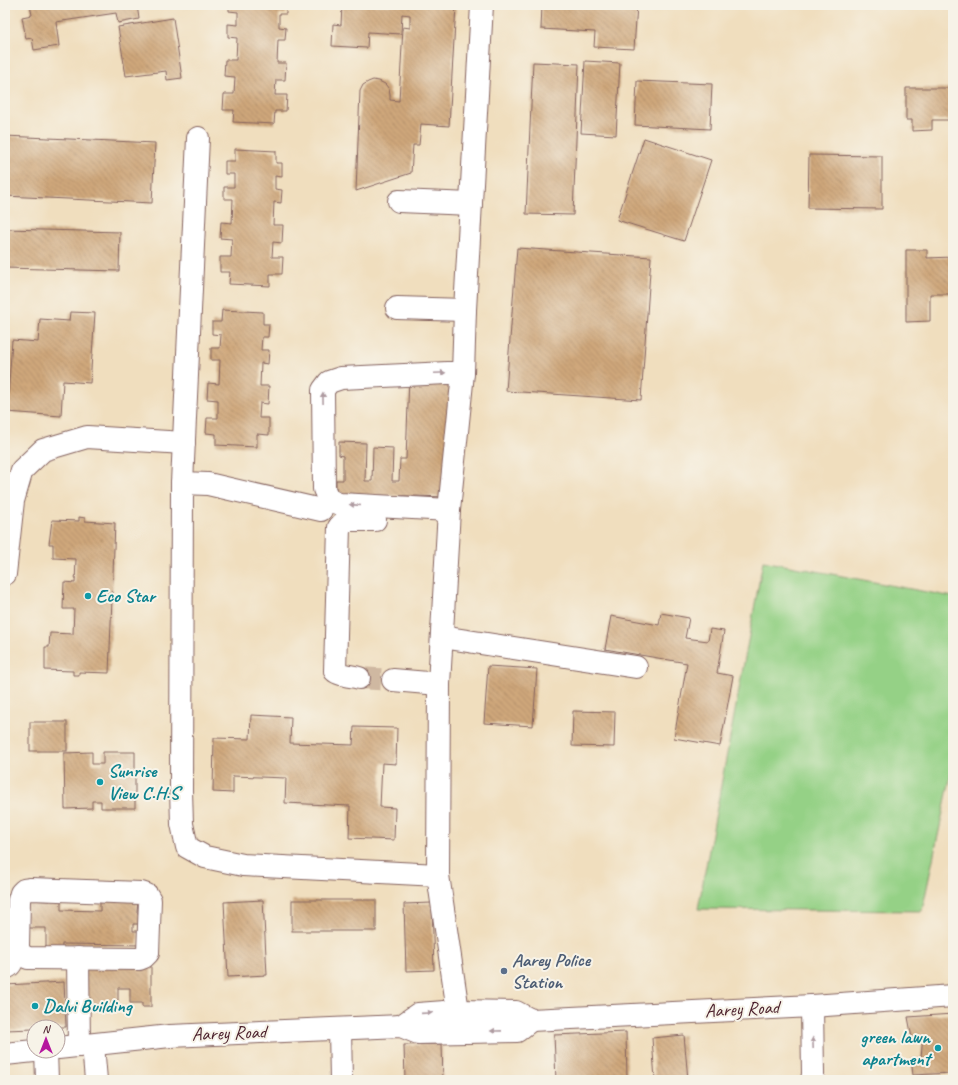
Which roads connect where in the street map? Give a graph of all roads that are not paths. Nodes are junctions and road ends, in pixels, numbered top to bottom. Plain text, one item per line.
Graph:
1 (482, 5) edge
2 (198, 138) dead end
3 (399, 201) dead end
4 (470, 204) junction
5 (397, 308) dead end
6 (465, 310) junction
7 (463, 373) junction
8 (184, 443) junction
9 (182, 483) junction
10 (321, 510) dead end
11 (449, 518) junction
12 (5, 574) edge
13 (442, 637) junction
14 (636, 667) dead end
15 (359, 678) tunnel mouth
16 (393, 680) tunnel mouth
17 (439, 684) junction
18 (438, 875) junction
19 (13, 882) dead end
20 (78, 958) junction
21 (5, 968) edge
22 (953, 996) edge
23 (812, 1006) junction
24 (459, 1022) junction
25 (340, 1029) junction
26 (77, 1046) edge
27 (26, 1052) edge
28 (5, 1054) edge
29 (46, 1059) edge
30 (47, 1080) edge
31 (96, 1080) edge
32 (340, 1080) edge
33 (812, 1080) edge

1 - 4 street
2 - 8 street
3 - 4 street
4 - 6 street
5 - 6 street
6 - 7 street
7 - 11 street
11 -> 7 street
8 - 9 street
8 - 12 street
9 - 10 street
9 - 18 street
11 - 13 street
11 - 15 street
13 - 14 street
13 - 17 street
16 - 17 street
17 - 18 street
18 - 24 street
19 - 21 street
20 - 20 street
20 - 26 street
22 - 23 street, Aarey Road
23 - 24 street, Aarey Road
33 -> 23 street
24 - 25 street, Aarey Road
25 - 26 street, Aarey Road
25 - 32 street
26 - 31 street
27 - 28 street
29 - 30 street

